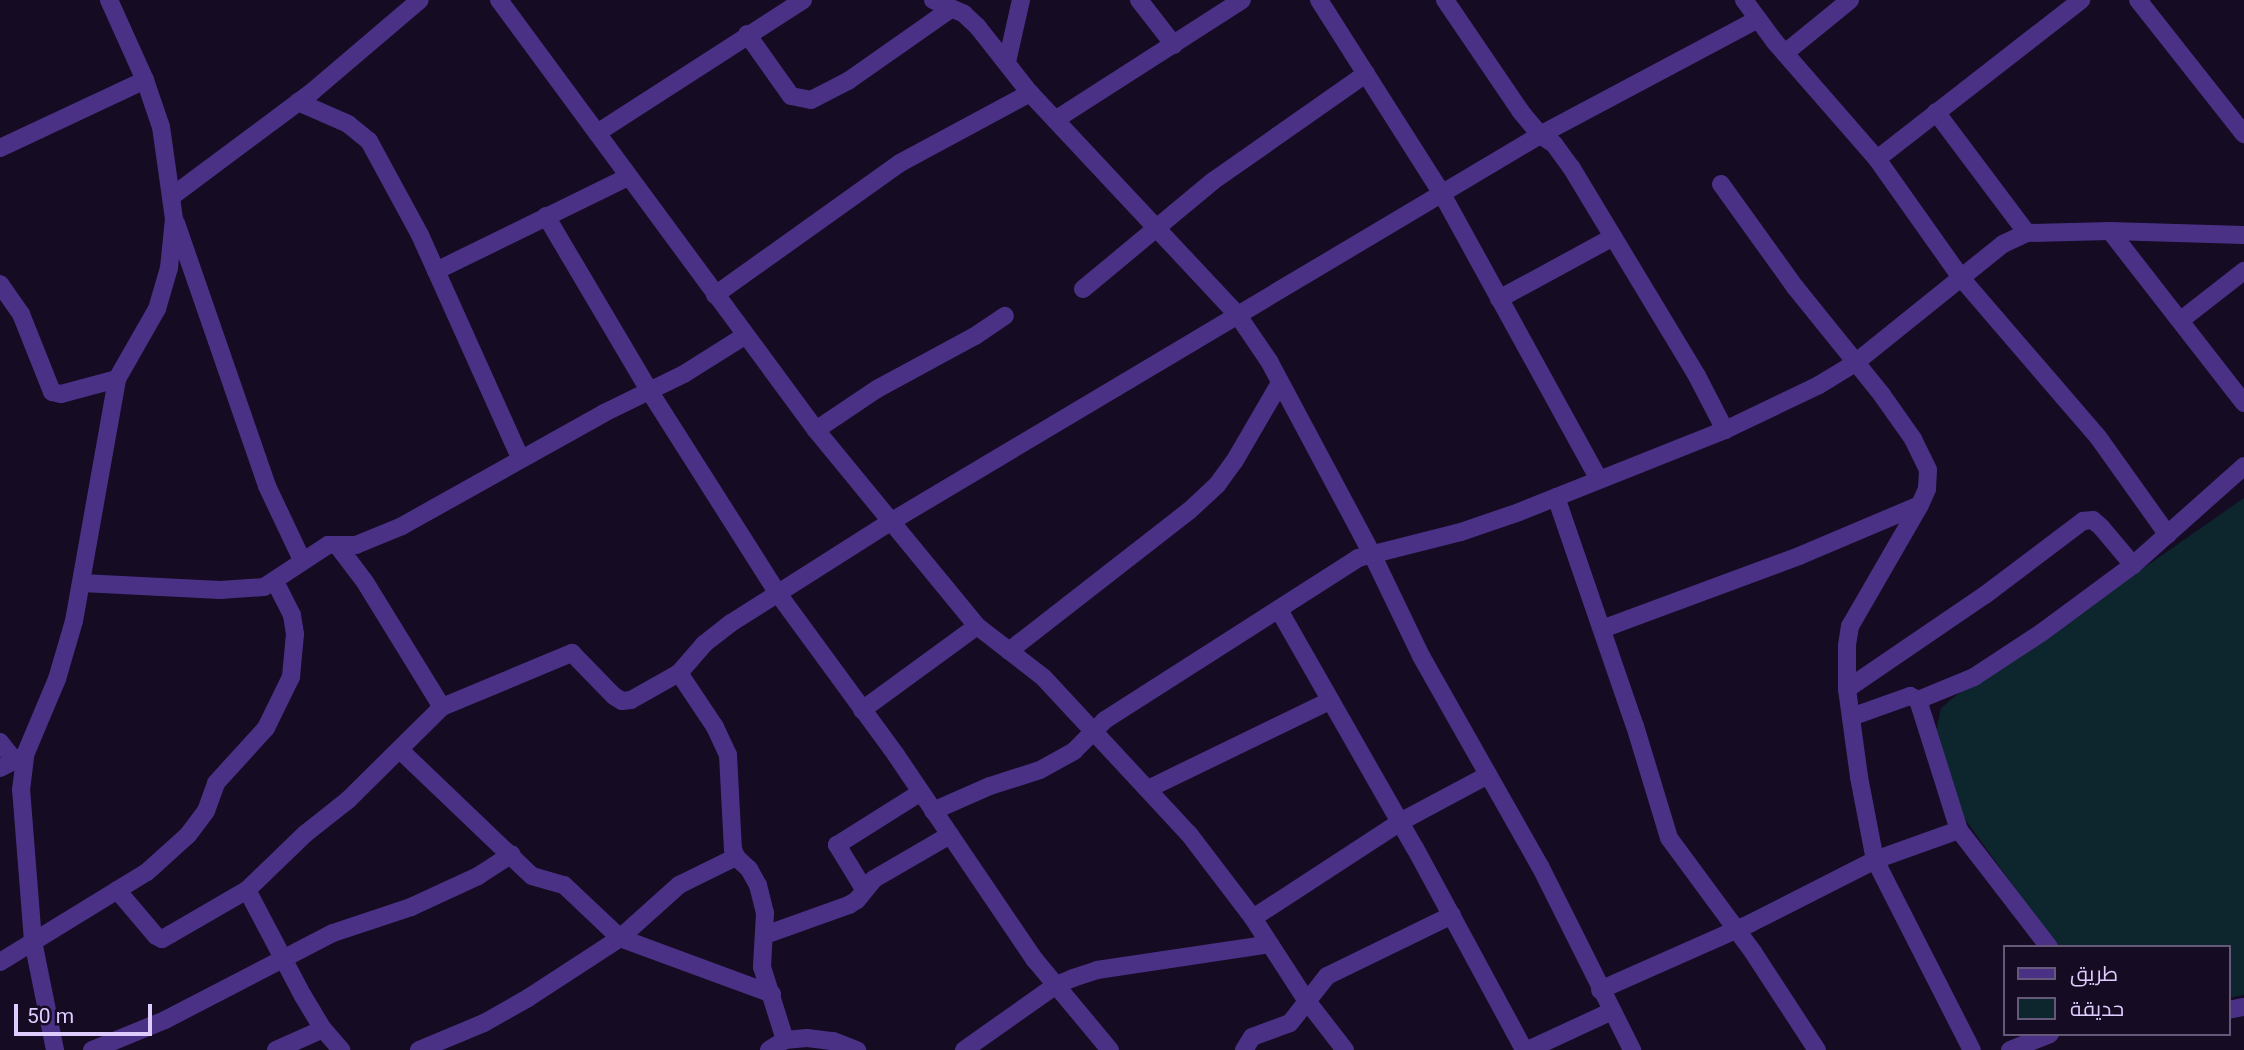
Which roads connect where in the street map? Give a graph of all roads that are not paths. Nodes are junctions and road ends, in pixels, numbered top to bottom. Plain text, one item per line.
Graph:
1 (109, 0) edge
2 (420, 0) edge
3 (499, 0) edge
4 (803, 0) edge
5 (933, 0) edge
6 (1021, 0) edge
7 (1139, 0) edge
8 (1242, 0) edge
9 (1319, 0) edge
10 (1445, 0) edge
11 (1744, 0) edge
12 (1850, 0) edge
13 (2081, 0) edge
14 (2138, 0) edge
15 (951, 9) junction
16 (1758, 19) junction
17 (747, 34) junction
18 (1174, 45) junction
19 (1785, 53) junction
20 (1007, 62) junction
21 (1366, 74) junction
22 (145, 80) junction
23 (1030, 93) junction
24 (298, 102) junction
25 (1936, 111) junction
26 (1055, 120) junction
27 (597, 134) junction
28 (2244, 134) edge
29 (1540, 135) junction
30 (0, 148) edge
31 (1877, 159) junction
32 (628, 177) junction
33 (1721, 184) dead end
34 (1443, 194) junction
35 (171, 197) junction
36 (546, 216) junction
37 (174, 219) junction
38 (1154, 228) junction
39 (2110, 231) junction
40 (2027, 233) junction
41 (2244, 235) edge
42 (1613, 237) junction
43 (436, 271) junction
44 (2244, 271) edge
45 (1962, 279) junction
46 (0, 284) edge
47 (1083, 289) dead end
48 (715, 295) junction
49 (1499, 299) junction
50 (1237, 314) junction
51 (1005, 316) dead end
52 (2181, 320) junction
53 (746, 335) junction
54 (1855, 363) junction
55 (117, 379) junction
56 (1280, 383) junction
57 (650, 392) junction
58 (2244, 403) edge
59 (816, 430) junction
60 (1725, 430) junction
61 (520, 458) junction
62 (2244, 466) edge
63 (1599, 480) junction
64 (1556, 497) junction
65 (1920, 506) junction
66 (891, 521) junction
67 (2168, 535) junction
68 (337, 545) junction
69 (1371, 552) junction
70 (302, 560) junction
71 (2133, 565) junction
72 (275, 581) junction
73 (82, 583) junction
74 (779, 595) junction
75 (1279, 610) junction
76 (977, 626) junction
77 (1602, 629) junction
78 (1009, 651) junction
79 (679, 673) junction
80 (1847, 689) junction
81 (1918, 699) junction
82 (1331, 700) junction
83 (442, 707) junction
84 (862, 710) junction
85 (1851, 717) junction
86 (1095, 731) junction
87 (0, 742) edge
88 (400, 750) junction
89 (13, 761) edge
90 (1488, 775) junction
91 (1148, 789) junction
92 (921, 792) junction
93 (933, 811) junction
94 (1400, 822) junction
95 (1959, 830) junction
96 (950, 835) junction
97 (512, 854) junction
98 (736, 857) junction
99 (1875, 860) junction
100 (864, 889) junction
101 (117, 890) junction
102 (247, 890) junction
103 (1452, 915) junction
104 (1253, 918) junction
105 (1737, 929) junction
106 (765, 935) junction
107 (620, 938) junction
108 (33, 941) junction
109 (1270, 944) junction
110 (2047, 945) edge
111 (282, 957) junction
112 (0, 962) edge
113 (1055, 985) junction
114 (1600, 990) junction
115 (772, 994) junction
116 (1307, 1001) junction
117 (1612, 1011) junction
118 (323, 1029) junction
119 (2045, 1036) edge
120 (785, 1040) junction
121 (55, 1050) edge
122 (92, 1050) edge
123 (275, 1050) edge
124 (341, 1050) edge
125 (419, 1050) edge
126 (769, 1050) edge
127 (857, 1050) edge
128 (964, 1050) edge
129 (1110, 1050) edge
130 (1244, 1050) edge
131 (1345, 1050) edge
132 (1526, 1050) edge
133 (1632, 1050) edge
134 (1817, 1050) edge
135 (1972, 1050) edge
136 (2010, 1050) edge

1 - 22 street
2 - 24 street
3 - 27 street
4 - 17 street
5 - 15 street
6 - 20 street
7 - 18 street
8 - 18 street
9 - 21 street
10 - 29 street
11 - 16 street
12 - 19 street
13 - 25 street
14 - 28 street
15 - 17 street
15 - 20 street
16 - 19 street
16 - 29 street
17 - 27 street
18 - 26 street
19 - 31 street
20 - 23 street
21 - 34 street
21 - 38 street
22 - 30 street
22 - 35 street
23 - 26 street
23 - 48 street
24 - 35 street
24 - 43 street
25 - 31 street
25 - 40 street
26 - 38 street
27 - 32 street
29 - 34 street
29 - 42 street
31 - 45 street
32 - 36 street
32 - 48 street
33 - 54 street
34 - 49 street
34 - 50 street
35 - 37 street
36 - 43 street
36 - 57 street
37 - 55 street
37 - 70 street
38 - 47 street
38 - 50 street
39 - 40 street
39 - 41 street
39 - 52 street
40 - 45 street
42 - 49 street
42 - 60 street
43 - 61 street
44 - 52 street
45 - 54 street
45 - 67 street
46 - 55 street
48 - 53 street
49 - 63 street
50 - 56 street
50 - 66 street
51 - 59 street
52 - 58 street
53 - 57 street
53 - 59 street
54 - 60 street
54 - 65 street
55 - 73 street
56 - 69 street
56 - 78 street
57 - 61 street
57 - 74 street
59 - 66 street
60 - 63 street
61 - 68 street
62 - 67 street
63 - 64 street
64 - 69 street
64 - 77 street
65 - 77 street
65 - 80 street
66 - 74 street
66 - 76 street
67 - 71 street
68 - 70 street
68 - 83 street
69 - 75 street
69 - 90 street
70 - 72 street
71 - 80 street
71 - 81 street
72 - 73 street
72 - 101 street
73 - 89 street
74 - 79 street
74 - 84 street
75 - 82 street
75 - 86 street
76 - 78 street
76 - 84 street
77 - 105 street
78 - 86 street
79 - 83 street
79 - 98 street
80 - 85 street
81 - 85 street
81 - 95 street
82 - 91 street
82 - 94 street
83 - 88 street
84 - 92 street
85 - 99 street
86 - 91 street
86 - 93 street
87 - 89 street
88 - 97 street
88 - 102 street
89 - 108 street
90 - 94 street
90 - 114 street
91 - 104 street
92 - 93 street
92 - 100 street
93 - 96 street
94 - 103 street
94 - 104 street
95 - 99 street
95 - 110 street
96 - 100 street
96 - 113 street
97 - 107 street
97 - 111 street
98 - 106 street
98 - 107 street
99 - 105 street
99 - 135 street
100 - 106 street
101 - 102 street
101 - 108 street
102 - 111 street
103 - 116 street
103 - 132 street
104 - 109 street
105 - 114 street
105 - 134 street
106 - 115 street
107 - 115 street
107 - 125 street
108 - 112 street
108 - 121 street
109 - 113 street
109 - 116 street
111 - 118 street
111 - 122 street
113 - 128 street
113 - 129 street
114 - 117 street
115 - 120 street
116 - 130 street
116 - 131 street
117 - 132 street
117 - 133 street
118 - 123 street
118 - 124 street
119 - 136 street
120 - 126 street
120 - 127 street

